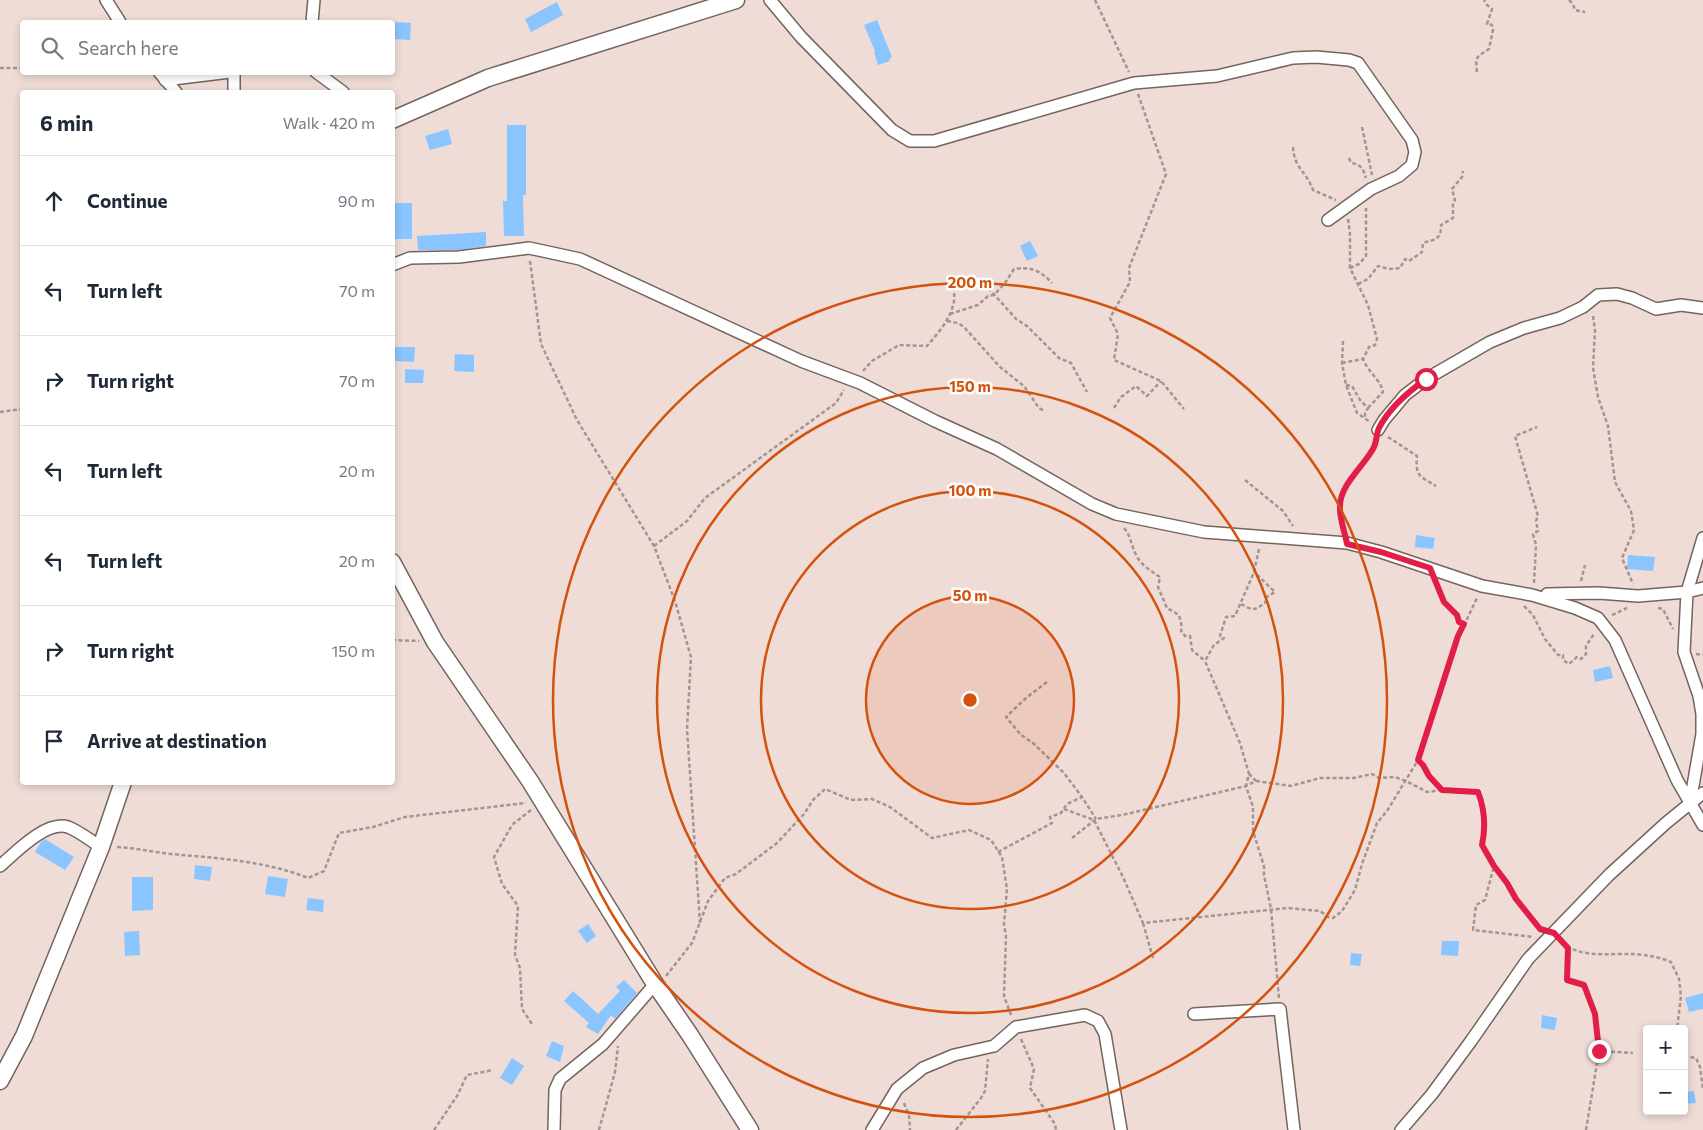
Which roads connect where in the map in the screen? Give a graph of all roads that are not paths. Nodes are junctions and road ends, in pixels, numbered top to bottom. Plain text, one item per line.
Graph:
1 (106, 0) edge
2 (314, 0) edge
3 (736, 0) edge
4 (770, 0) edge
5 (119, 20) edge
6 (312, 20) edge
7 (180, 75) edge
8 (232, 75) edge
9 (320, 75) edge
10 (162, 76) edge
11 (174, 90) edge
12 (234, 90) edge
13 (340, 90) edge
14 (395, 119) edge
15 (1328, 220) dead end
16 (395, 263) edge
17 (1703, 308) edge
18 (1378, 430) road end
19 (1703, 538) edge
20 (395, 568) edge
21 (1703, 588) edge
22 (1687, 592) junction
23 (1532, 595) junction
24 (122, 785) edge
25 (1703, 793) edge
26 (1690, 803) junction
27 (1703, 825) edge
28 (101, 847) junction
29 (0, 866) edge
30 (655, 984) junction
31 (1194, 1014) dead end
32 (0, 1081) edge
33 (554, 1130) edge
34 (750, 1130) edge
35 (872, 1130) edge
36 (1121, 1130) edge
37 (1294, 1130) edge
38 (1401, 1130) edge

1 - 5 street
2 - 6 street
3 - 14 street
4 - 15 street
7 - 10 street
8 - 12 street
9 - 13 street
10 - 11 street
16 - 23 street
17 - 18 street
19 - 22 street
20 - 30 street
21 - 22 street
22 - 23 street
22 - 26 street
23 - 26 street
24 - 28 street
25 - 26 street
26 - 27 street
26 - 38 street
28 - 29 street
28 - 32 street
30 - 33 street
30 - 34 street
31 - 37 street
35 - 36 street

